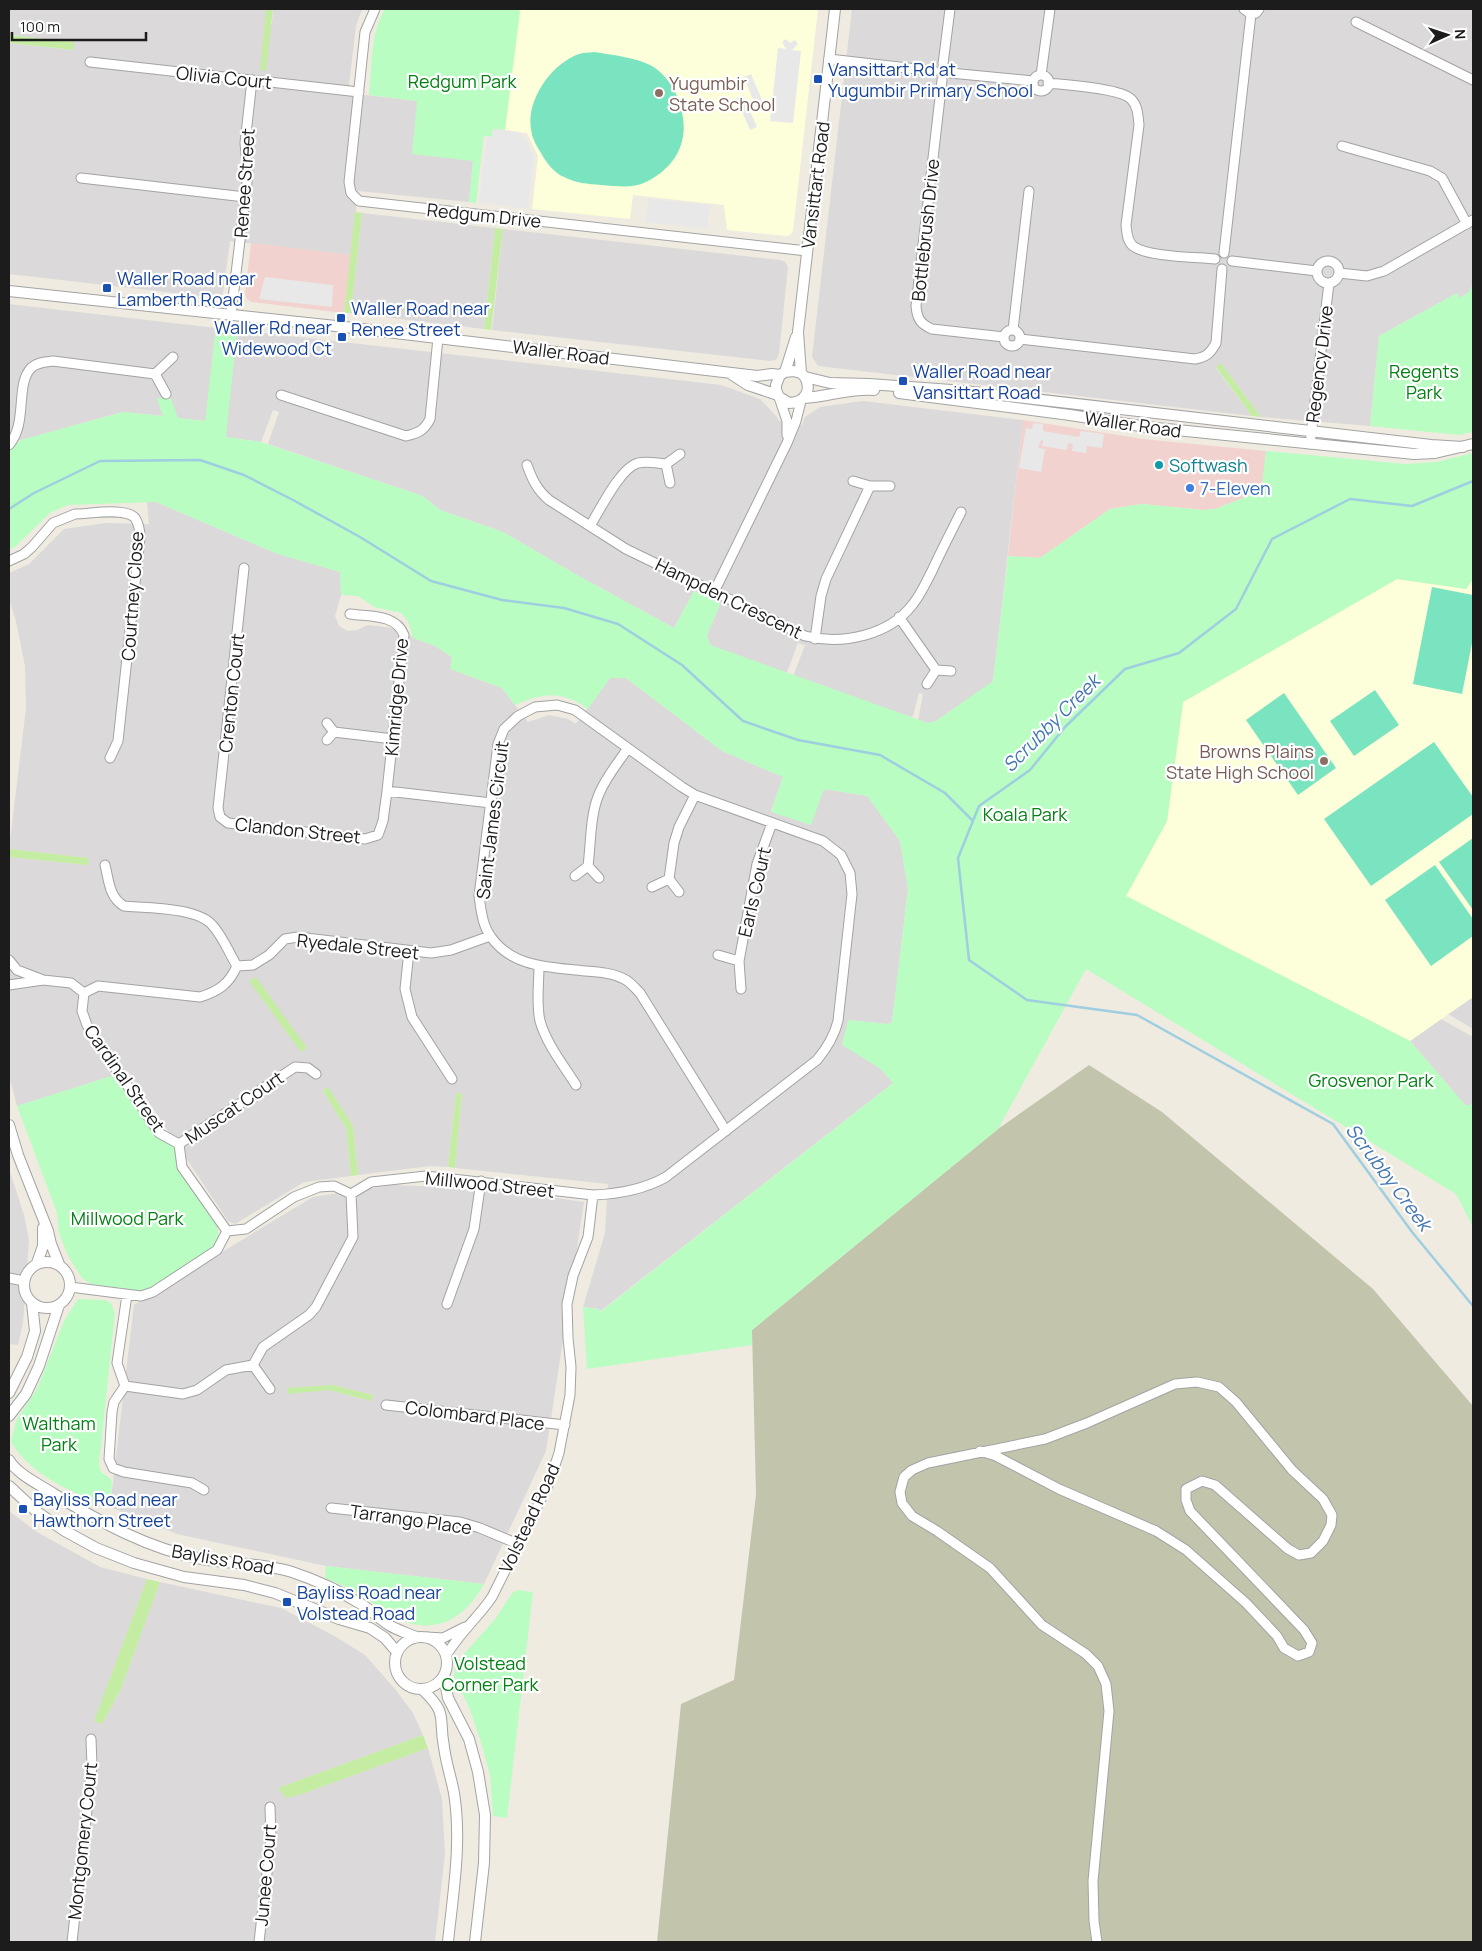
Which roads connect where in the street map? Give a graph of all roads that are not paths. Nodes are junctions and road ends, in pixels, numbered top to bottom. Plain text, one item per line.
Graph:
1 (375, 9) edge
2 (835, 9) edge
3 (950, 9) edge
4 (1050, 9) edge
5 (1259, 9) edge
6 (1247, 12) edge
7 (1356, 22) dead end
8 (829, 59) junction
9 (90, 62) dead end
10 (943, 64) junction
11 (934, 71) junction
12 (950, 73) junction
13 (1041, 75) junction
14 (252, 80) junction
15 (942, 80) junction
16 (1473, 80) edge
17 (1033, 81) junction
18 (1048, 83) junction
19 (359, 92) junction
20 (1342, 146) dead end
21 (81, 178) dead end
22 (1029, 191) dead end
23 (245, 197) junction
24 (1470, 222) edge
25 (807, 251) junction
26 (1224, 253) junction
27 (1215, 259) junction
28 (1232, 261) junction
29 (1222, 269) junction
30 (1317, 271) junction
31 (1339, 273) junction
32 (1329, 283) junction
33 (9, 291) edge
34 (231, 315) junction
35 (1013, 330) junction
36 (798, 332) junction
37 (1004, 337) junction
38 (438, 338) junction
39 (1020, 339) junction
40 (173, 357) dead end
41 (726, 371) junction
42 (155, 374) junction
43 (783, 374) junction
44 (803, 375) junction
45 (166, 394) dead end
46 (281, 395) dead end
47 (778, 396) junction
48 (802, 400) junction
49 (1071, 404) junction
50 (1070, 415) junction
51 (1192, 418) junction
52 (1191, 432) junction
53 (1311, 432) junction
54 (787, 443) junction
55 (1310, 444) junction
56 (9, 445) edge
57 (1468, 446) edge
58 (680, 454) dead end
59 (666, 464) junction
60 (527, 465) dead end
61 (853, 481) dead end
62 (670, 483) dead end
63 (870, 486) junction
64 (890, 486) dead end
65 (961, 512) dead end
66 (590, 526) junction
67 (9, 561) edge
68 (244, 568) dead end
69 (714, 592) junction
70 (350, 614) dead end
71 (899, 617) junction
72 (815, 639) junction
73 (936, 670) junction
74 (951, 671) dead end
75 (927, 684) dead end
76 (327, 723) dead end
77 (334, 732) junction
78 (393, 739) junction
79 (327, 740) dead end
80 (628, 748) junction
81 (110, 758) dead end
82 (387, 791) junction
83 (695, 795) junction
84 (490, 804) junction
85 (220, 817) joint
86 (772, 823) junction
87 (105, 865) dead end
88 (588, 866) junction
89 (575, 876) dead end
90 (599, 878) dead end
91 (669, 879) junction
92 (652, 887) dead end
93 (679, 892) dead end
94 (490, 936) junction
95 (409, 952) junction
96 (718, 955) dead end
97 (9, 960) edge
98 (740, 961) junction
99 (237, 966) junction
100 (539, 966) junction
101 (44, 980) junction
102 (9, 985) edge
103 (741, 989) dead end
104 (84, 993) junction
105 (316, 1074) dead end
106 (452, 1079) dead end
107 (576, 1086) dead end
108 (9, 1125) edge
109 (726, 1131) junction
110 (180, 1144) junction
111 (481, 1181) junction
112 (351, 1194) junction
113 (593, 1194) junction
114 (43, 1219) junction
115 (227, 1231) junction
116 (37, 1263) junction
117 (59, 1264) junction
118 (9, 1278) edge
119 (24, 1281) junction
120 (70, 1286) junction
121 (127, 1295) junction
122 (32, 1303) junction
123 (447, 1304) dead end
124 (59, 1305) junction
125 (253, 1364) junction
126 (125, 1386) junction
127 (270, 1389) dead end
128 (9, 1393) edge
129 (386, 1405) dead end
130 (9, 1416) edge
131 (564, 1425) junction
132 (980, 1451) junction
133 (9, 1460) edge
134 (9, 1486) edge
135 (204, 1490) dead end
136 (331, 1508) dead end
137 (518, 1544) junction
138 (467, 1625) junction
139 (422, 1637) junction
140 (397, 1652) junction
141 (446, 1656) junction
142 (444, 1676) junction
143 (422, 1689) junction
144 (90, 1739) dead end
145 (270, 1807) dead end
146 (72, 1942) edge
147 (259, 1942) edge
148 (448, 1942) edge
149 (476, 1942) edge
150 (1097, 1942) edge

1 - 19 street, Redgum Drive
2 - 8 street, Vansittart Road
3 - 10 street
4 - 13 street
5 - 6 street
6 - 26 street
7 - 16 street
8 - 11 street
8 - 25 street, Vansittart Road
9 - 14 street, Olivia Court
10 - 11 street
10 - 12 street
11 - 15 street
12 - 15 street
12 - 17 street
13 - 17 street
13 - 18 street
14 - 19 street, Olivia Court
14 - 23 street, Renee Street
15 - 37 street, Bottlebrush Drive
17 - 18 street
18 - 27 street
19 - 25 street, Redgum Drive
20 - 24 street
21 - 23 street
22 - 35 street
23 - 34 street, Renee Street
24 - 31 street
25 - 36 street, Vansittart Road
26 - 27 street
26 - 28 street
27 - 29 street
28 - 29 street
28 - 30 street
29 - 39 street
30 - 31 street
30 - 32 street
31 - 32 street
32 - 53 street, Regency Drive
33 - 34 street, Waller Road
34 - 38 street, Waller Road
35 - 37 street
35 - 39 street
36 - 43 street, Vansittart Road
36 - 44 street, Vansittart Road
37 - 39 street
38 - 41 street, Waller Road
38 - 46 street
40 - 42 street
41 - 43 street, Waller Road
41 - 47 street, Waller Road
42 - 45 street
42 - 56 street
43 - 44 street, Waller Road
43 - 47 street
44 - 48 street
44 - 49 street, Waller Road
47 - 48 street, Waller Road
47 - 54 street
48 - 50 street, Waller Road
48 - 54 street
49 - 50 street
49 - 51 street, Waller Road
50 - 52 street, Waller Road
51 - 52 street
51 - 53 street, Waller Road
52 - 55 street, Waller Road
53 - 55 street, Regency Drive
53 - 57 street, Waller Road
54 - 69 street
55 - 57 street, Waller Road
58 - 59 street
59 - 62 street
59 - 66 street
60 - 66 street, Hampden Crescent
61 - 63 street
63 - 64 street
63 - 72 street
65 - 71 street, Hampden Crescent
66 - 69 street, Hampden Crescent
67 - 81 street, Courtney Close
68 - 85 street, Crenton Court
69 - 72 street, Hampden Crescent
70 - 78 street, Kimridge Drive
71 - 72 street, Hampden Crescent
71 - 73 street
73 - 74 street
73 - 75 street
76 - 77 street
77 - 78 street
77 - 79 street
78 - 82 street, Kimridge Drive
80 - 83 street, Saint James Circuit
80 - 84 street, Saint James Circuit
80 - 88 street
82 - 84 street
82 - 85 street, Clandon Street
83 - 86 street, Saint James Circuit
83 - 91 street
84 - 94 street, Saint James Circuit
86 - 98 street, Earls Court
86 - 109 street, Saint James Circuit
87 - 99 street
88 - 89 street
88 - 90 street
91 - 92 street
91 - 93 street
94 - 95 street, Ryedale Street
94 - 100 street, Saint James Circuit
95 - 99 street, Ryedale Street
95 - 106 street
96 - 98 street, Earls Court
97 - 101 street
98 - 103 street, Earls Court
99 - 104 street
100 - 107 street
100 - 109 street, Saint James Circuit
101 - 102 street
101 - 104 street
104 - 110 street, Cardinal Street
105 - 110 street, Muscat Court
108 - 114 street
109 - 113 street, Saint James Circuit
110 - 115 street, Cardinal Street
111 - 112 street, Millwood Street
111 - 113 street, Millwood Street
111 - 123 street
112 - 115 street
112 - 125 street
113 - 131 street, Volstead Road
114 - 116 street
114 - 117 street
115 - 121 street
116 - 117 street
116 - 119 street
117 - 120 street
118 - 119 street
119 - 122 street
120 - 121 street
120 - 124 street
121 - 126 street
122 - 124 street
122 - 128 street
124 - 130 street
125 - 126 street
125 - 127 street
126 - 135 street
129 - 131 street, Colombard Place
131 - 137 street, Volstead Road
132 - 132 street
132 - 150 street
133 - 139 street, Bayliss Road
134 - 140 street, Bayliss Road
136 - 137 street, Tarrango Place
137 - 138 street, Volstead Road
138 - 139 street, Volstead Road
138 - 141 street, Volstead Road
139 - 140 street
139 - 141 street, Bayliss Road
140 - 143 street
141 - 142 street
142 - 143 street
142 - 149 street
143 - 148 street
144 - 146 street, Montgomery Court
145 - 147 street, Junee Court

